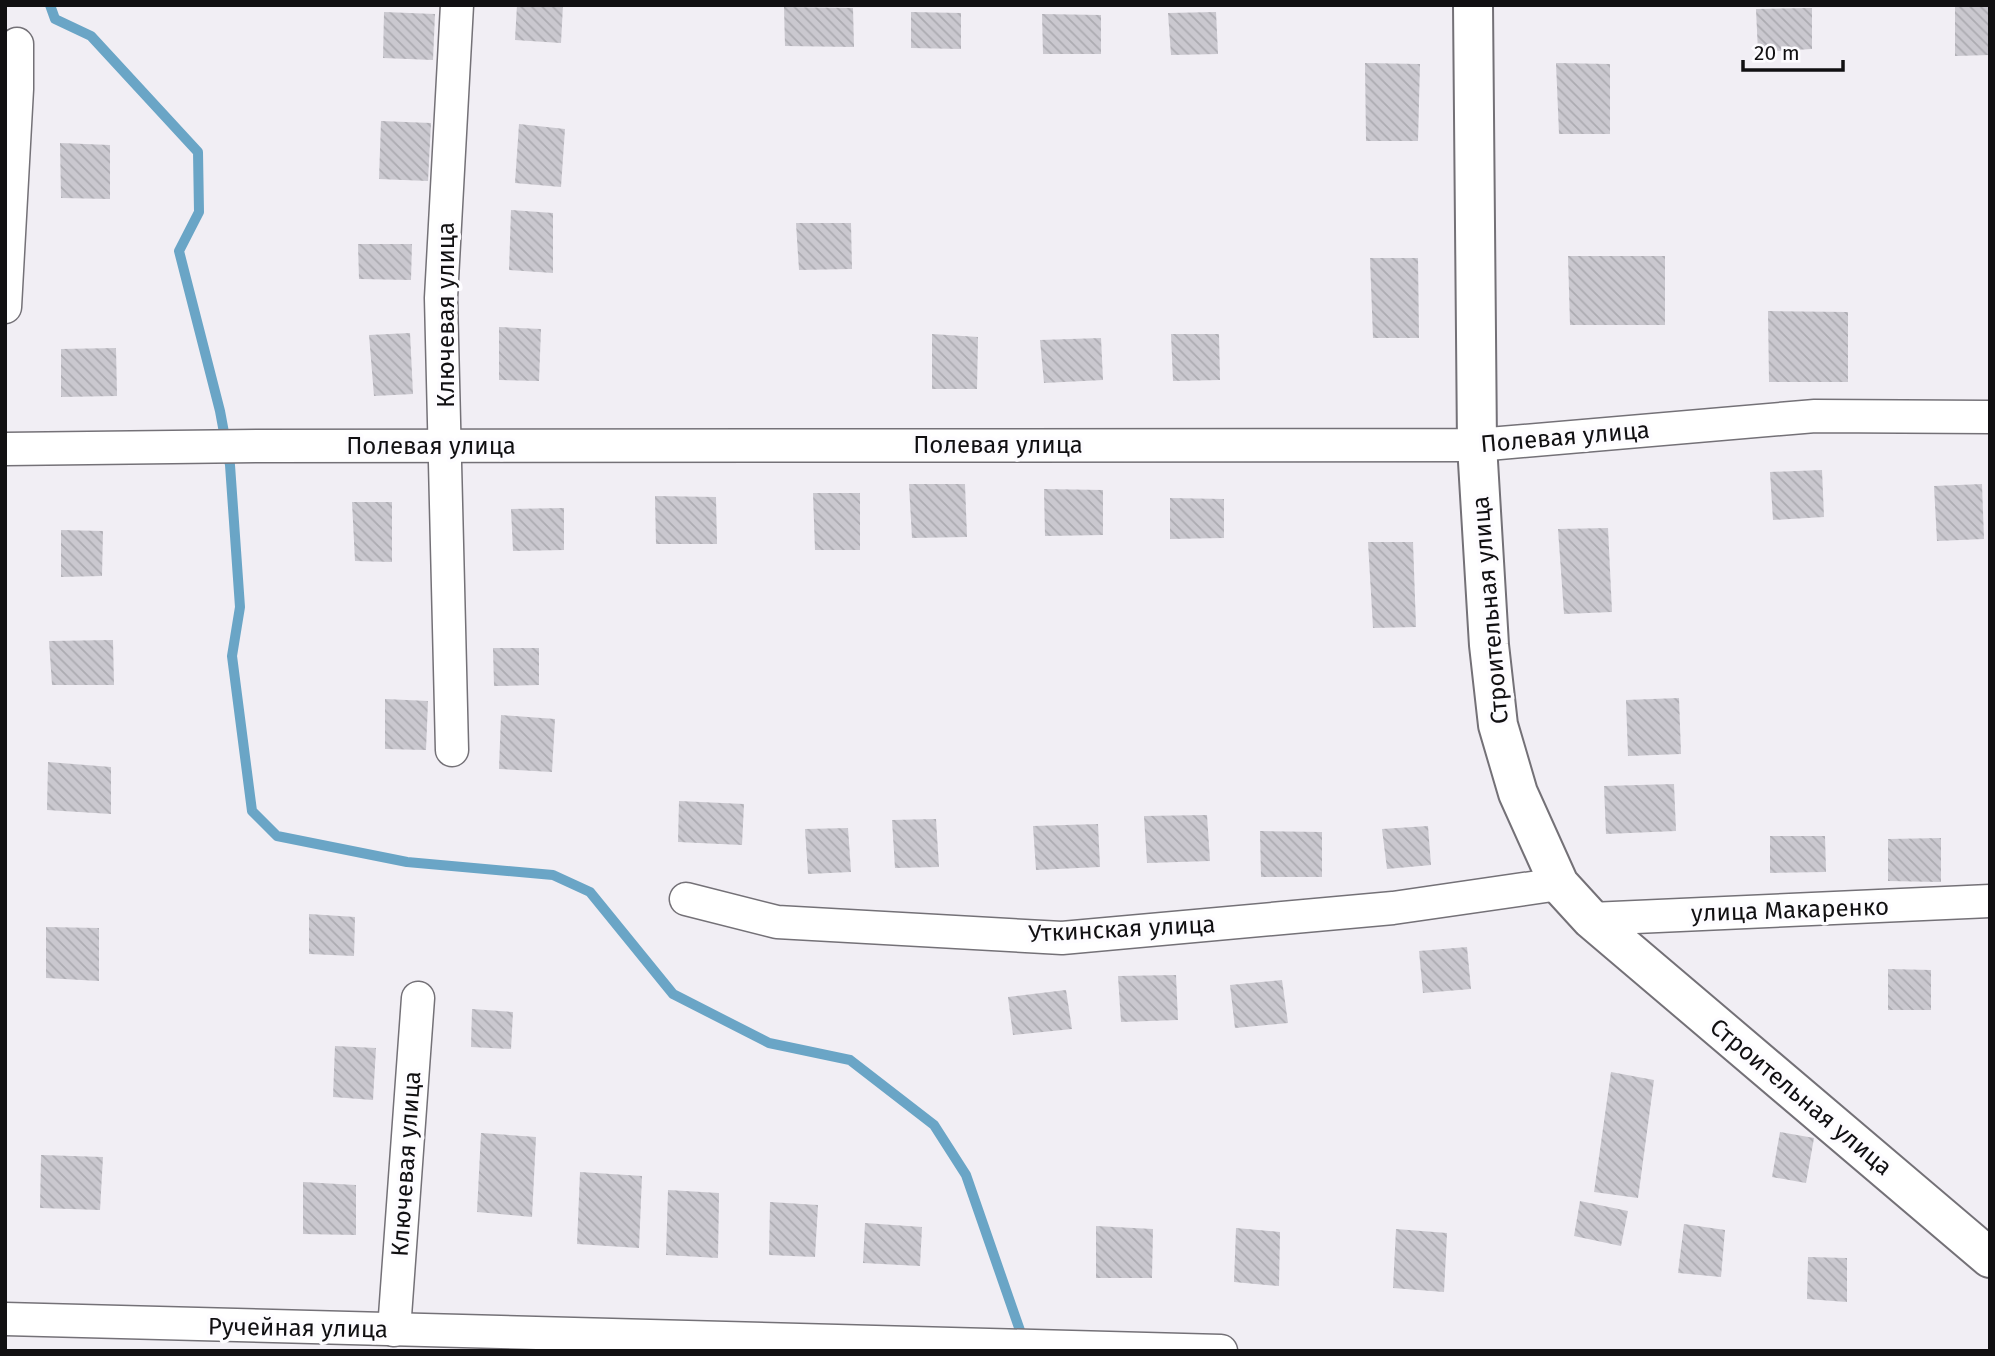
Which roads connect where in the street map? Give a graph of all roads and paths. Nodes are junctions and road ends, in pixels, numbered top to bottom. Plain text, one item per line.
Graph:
1 (457, 5) edge
2 (1474, 5) edge
3 (17, 44) dead end
4 (5, 307) edge
5 (1990, 417) edge
6 (1477, 445) junction
7 (446, 446) junction
8 (5, 449) edge
9 (452, 750) dead end
10 (1559, 884) junction
11 (686, 900) dead end
12 (1990, 901) edge
13 (1591, 919) junction
14 (418, 998) dead end
15 (1990, 1258) edge
16 (5, 1319) edge
17 (394, 1330) junction
18 (1221, 1351) edge

1 - 7 street, Ключевая улица
2 - 6 street, Строительная улица
3 - 4 street
5 - 6 street, Полевая улица
6 - 7 street, Полевая улица
6 - 10 street, Строительная улица
7 - 8 street, Полевая улица
7 - 9 street, Ключевая улица
10 - 11 street, Уткинская улица
10 - 13 street, Строительная улица
12 - 13 street, улица Макаренко
13 - 15 street, Строительная улица
14 - 17 street, Ключевая улица
16 - 17 street, Ручейная улица
17 - 18 street, Ручейная улица

